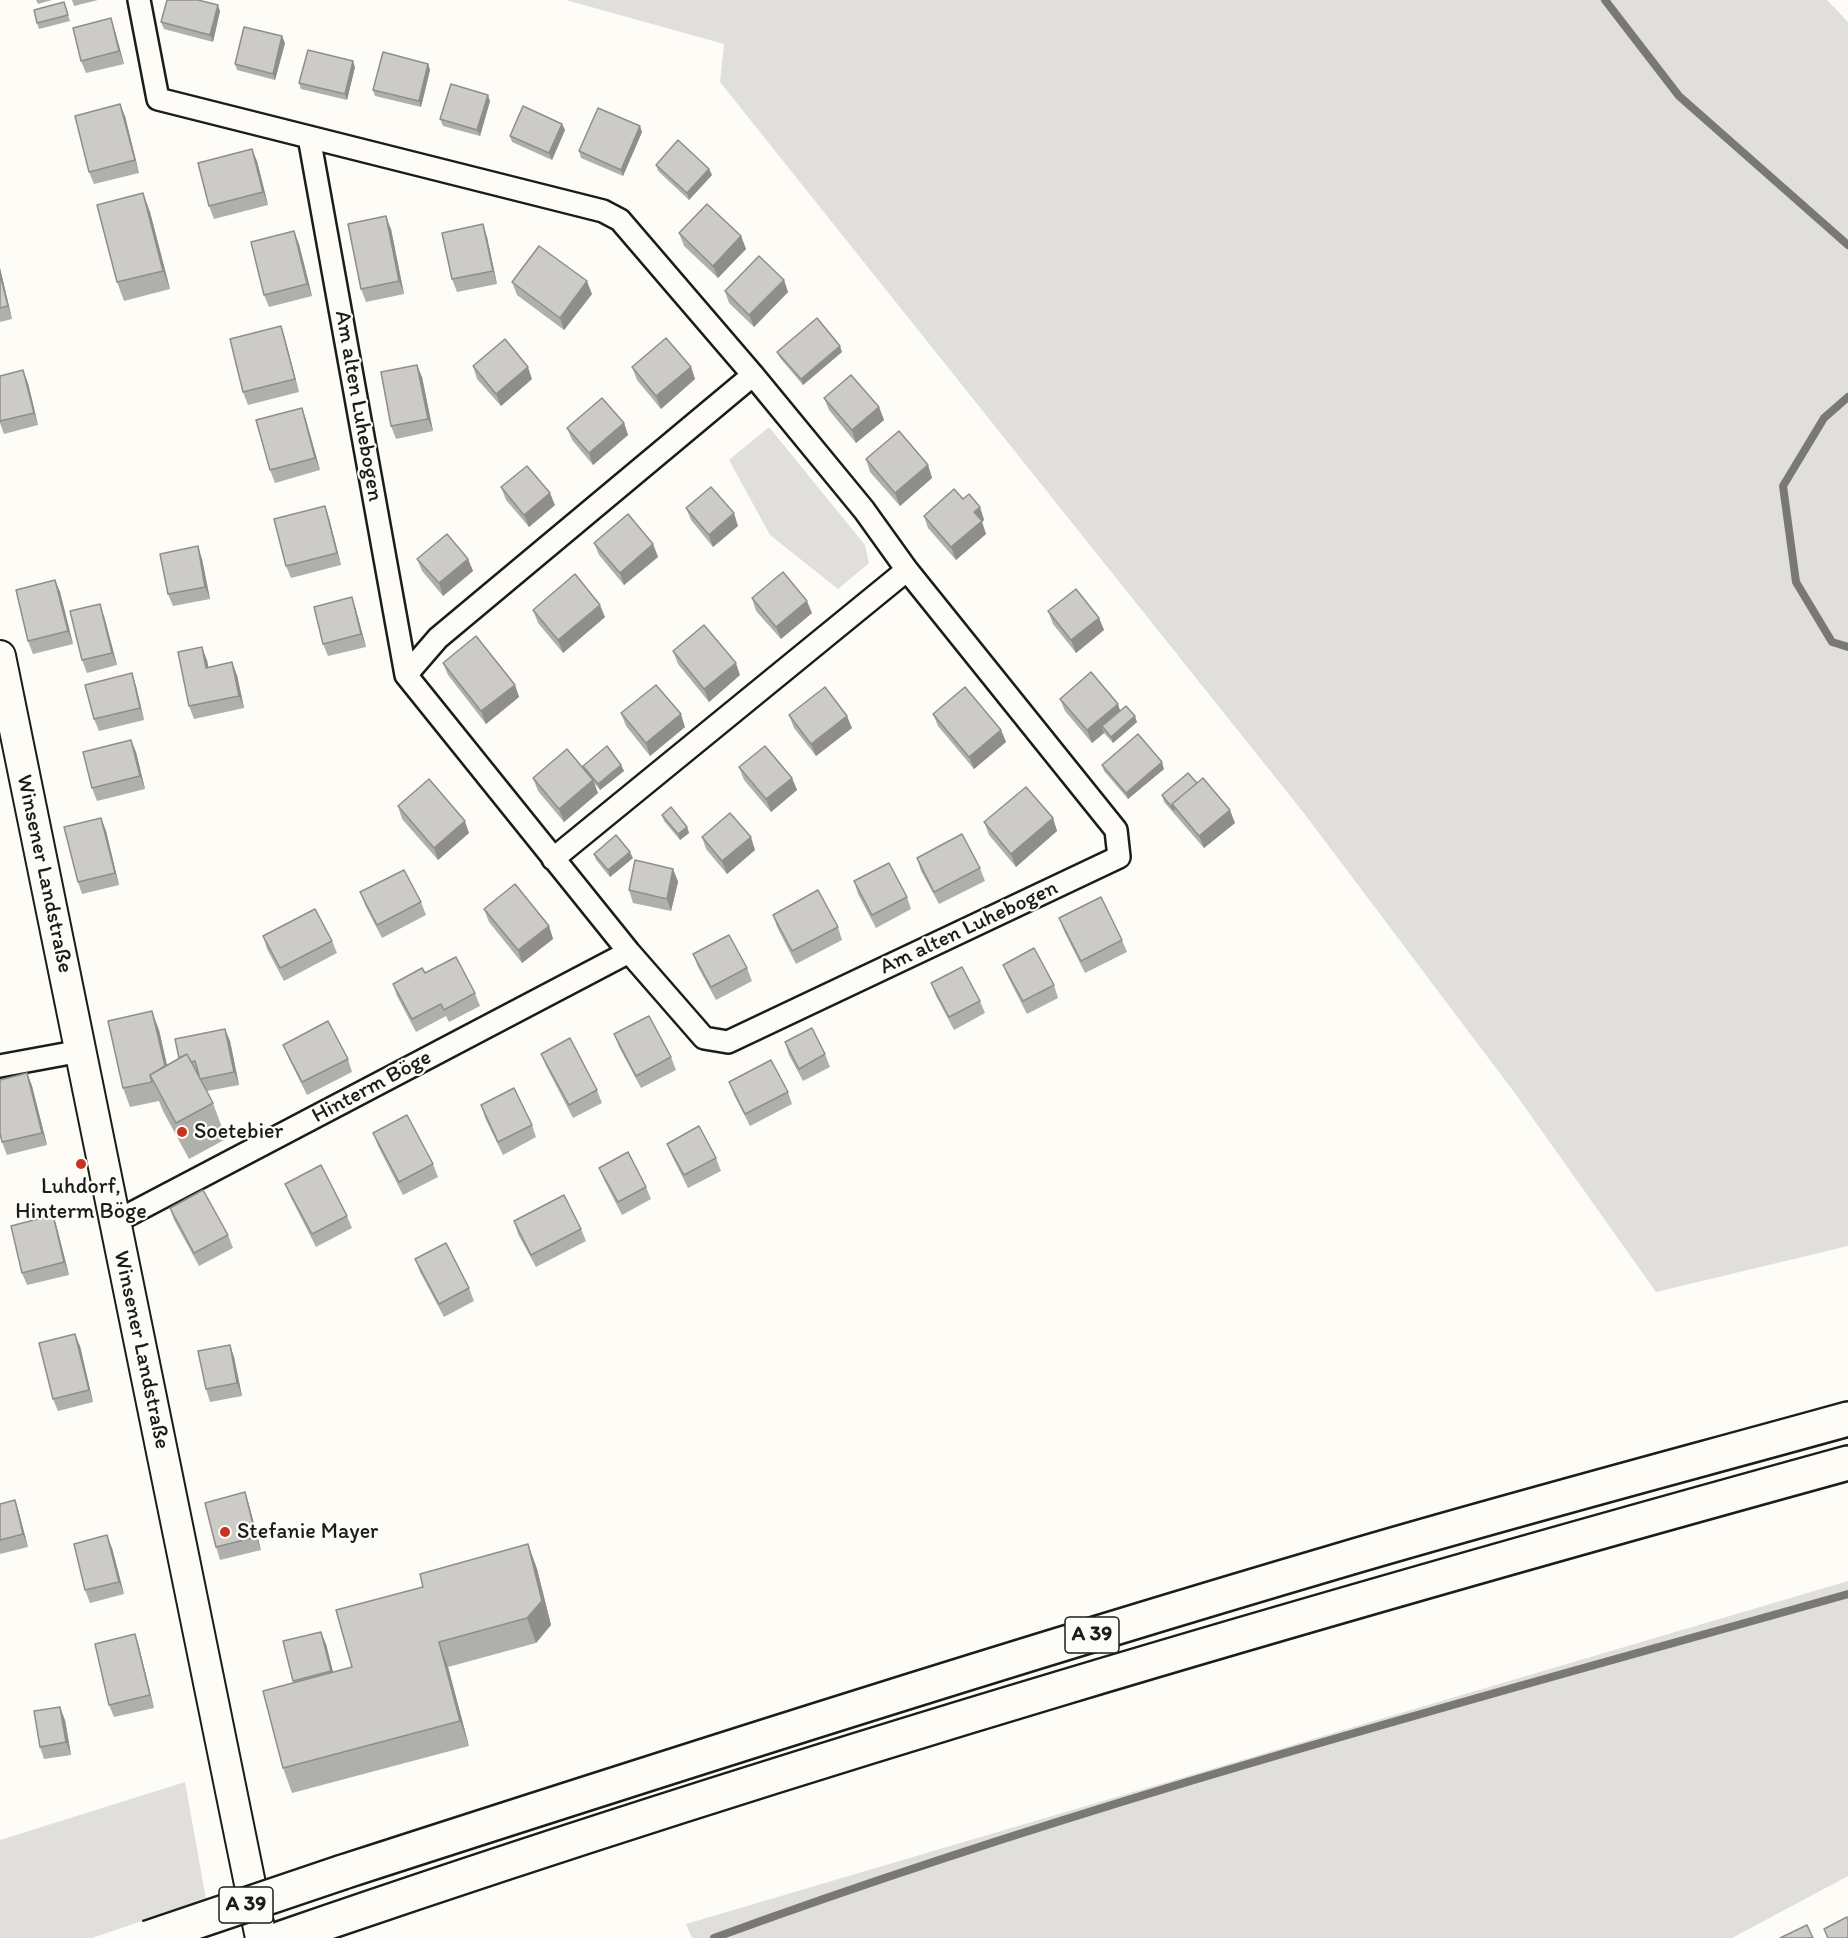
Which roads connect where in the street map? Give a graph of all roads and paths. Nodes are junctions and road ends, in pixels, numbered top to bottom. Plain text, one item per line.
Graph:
1 (139, 0) edge
2 (309, 137) junction
3 (753, 375) junction
4 (907, 570) junction
5 (0, 656) edge
6 (406, 675) junction
7 (9, 745) edge
8 (553, 859) junction
9 (629, 952) junction
10 (81, 1051) junction
11 (0, 1066) edge
12 (115, 1222) junction
13 (1848, 1419) edge
14 (1848, 1463) edge
15 (148, 1938) edge
16 (261, 1938) edge
17 (282, 1938) edge

1 - 2 street, Am alten Luhebogen
2 - 3 street, Am alten Luhebogen
2 - 6 street, Am alten Luhebogen
3 - 4 street, Am alten Luhebogen
3 - 6 street
4 - 8 street
4 - 9 street, Am alten Luhebogen
5 - 7 main road, Winsener Landstraße
6 - 8 street, Am alten Luhebogen
7 - 10 main road, Winsener Landstraße
8 - 9 street, Am alten Luhebogen
9 - 12 street, Hinterm Böge
10 - 11 street
10 - 12 main road, Winsener Landstraße
12 - 16 main road, Winsener Landstraße
13 - 15 highway, A 39, bridge
14 - 17 highway, A 39

